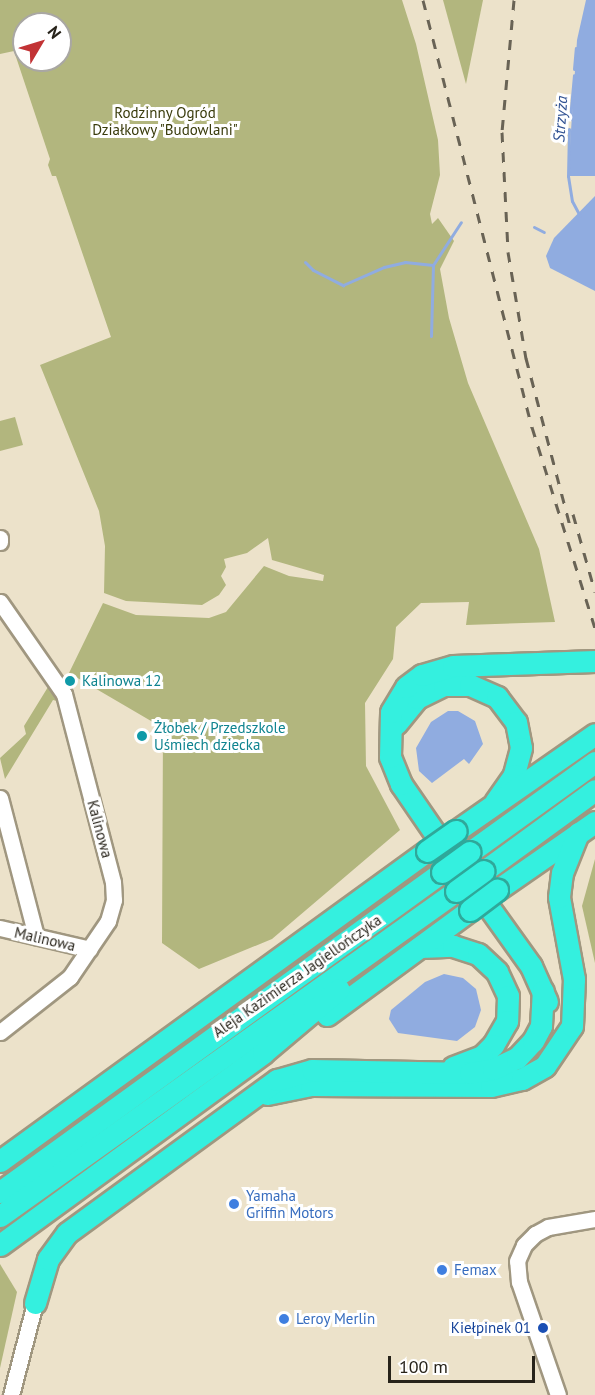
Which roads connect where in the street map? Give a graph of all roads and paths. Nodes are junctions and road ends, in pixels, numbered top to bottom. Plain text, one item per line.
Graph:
1 (0, 603) edge
2 (589, 661) edge
3 (390, 732) junction
4 (595, 734) edge
5 (595, 762) edge
6 (595, 790) edge
7 (0, 798) edge
8 (495, 802) junction
9 (587, 828) edge
10 (440, 839) junction
11 (485, 902) junction
12 (0, 928) edge
13 (36, 936) junction
14 (420, 947) junction
15 (90, 949) junction
16 (373, 951) junction
17 (543, 991) junction
18 (0, 1032) edge
19 (263, 1053) junction
20 (442, 1072) junction
21 (491, 1086) junction
22 (252, 1098) junction
23 (0, 1161) edge
24 (0, 1192) edge
25 (0, 1216) edge
26 (595, 1219) edge
27 (0, 1245) edge
28 (35, 1303) joint
29 (11, 1395) edge
30 (558, 1395) edge

1 - 15 street, Kalinowa
2 - 3 highway
3 - 8 highway
3 - 10 highway
4 - 8 highway
5 - 24 highway, Aleja Kazimierza Jagiellończyka, bridge
6 - 16 highway, Aleja Kazimierza Jagiellończyka, bridge
7 - 13 street
8 - 10 highway
9 - 11 highway
9 - 21 highway
10 - 23 highway
11 - 14 highway
11 - 17 highway
12 - 13 street, Malinowa
13 - 15 street, Malinowa
14 - 19 highway
14 - 20 highway
15 - 18 street, Kalinowa
16 - 19 highway
16 - 25 highway, Aleja Kazimierza Jagiellończyka
17 - 20 highway
17 - 21 highway
19 - 27 highway
20 - 22 highway
21 - 22 highway
22 - 28 highway
26 - 30 street
28 - 29 street

